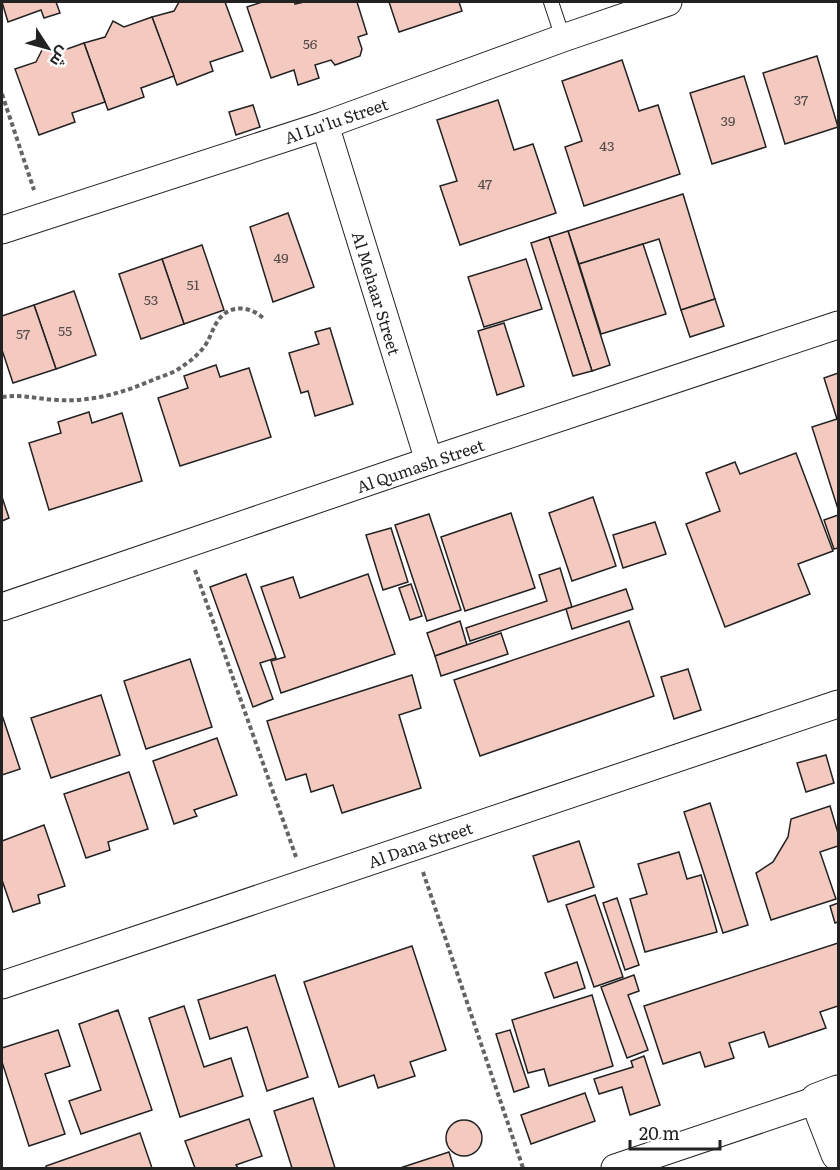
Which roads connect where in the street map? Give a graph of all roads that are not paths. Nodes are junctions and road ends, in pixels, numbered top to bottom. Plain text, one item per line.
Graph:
1 (550, 2) edge
2 (668, 2) edge
3 (563, 38) junction
4 (325, 125) junction
5 (2, 230) edge
6 (838, 325) edge
7 (429, 461) junction
8 (2, 607) edge
9 (838, 704) edge
10 (2, 985) edge
11 (828, 1096) edge
12 (838, 1154) edge
13 (660, 1161) edge
14 (615, 1168) edge

1 - 3 lane
2 - 3 street, Al Lu'lu Street
3 - 4 street, Al Lu'lu Street
4 - 5 street, Al Lu'lu Street
4 - 7 street, Al Mehaar Street
6 - 7 street, Al Qumash Street
7 - 8 street, Al Qumash Street
9 - 10 street, Al Dana Street
11 - 12 street
11 - 13 street
13 - 14 street

